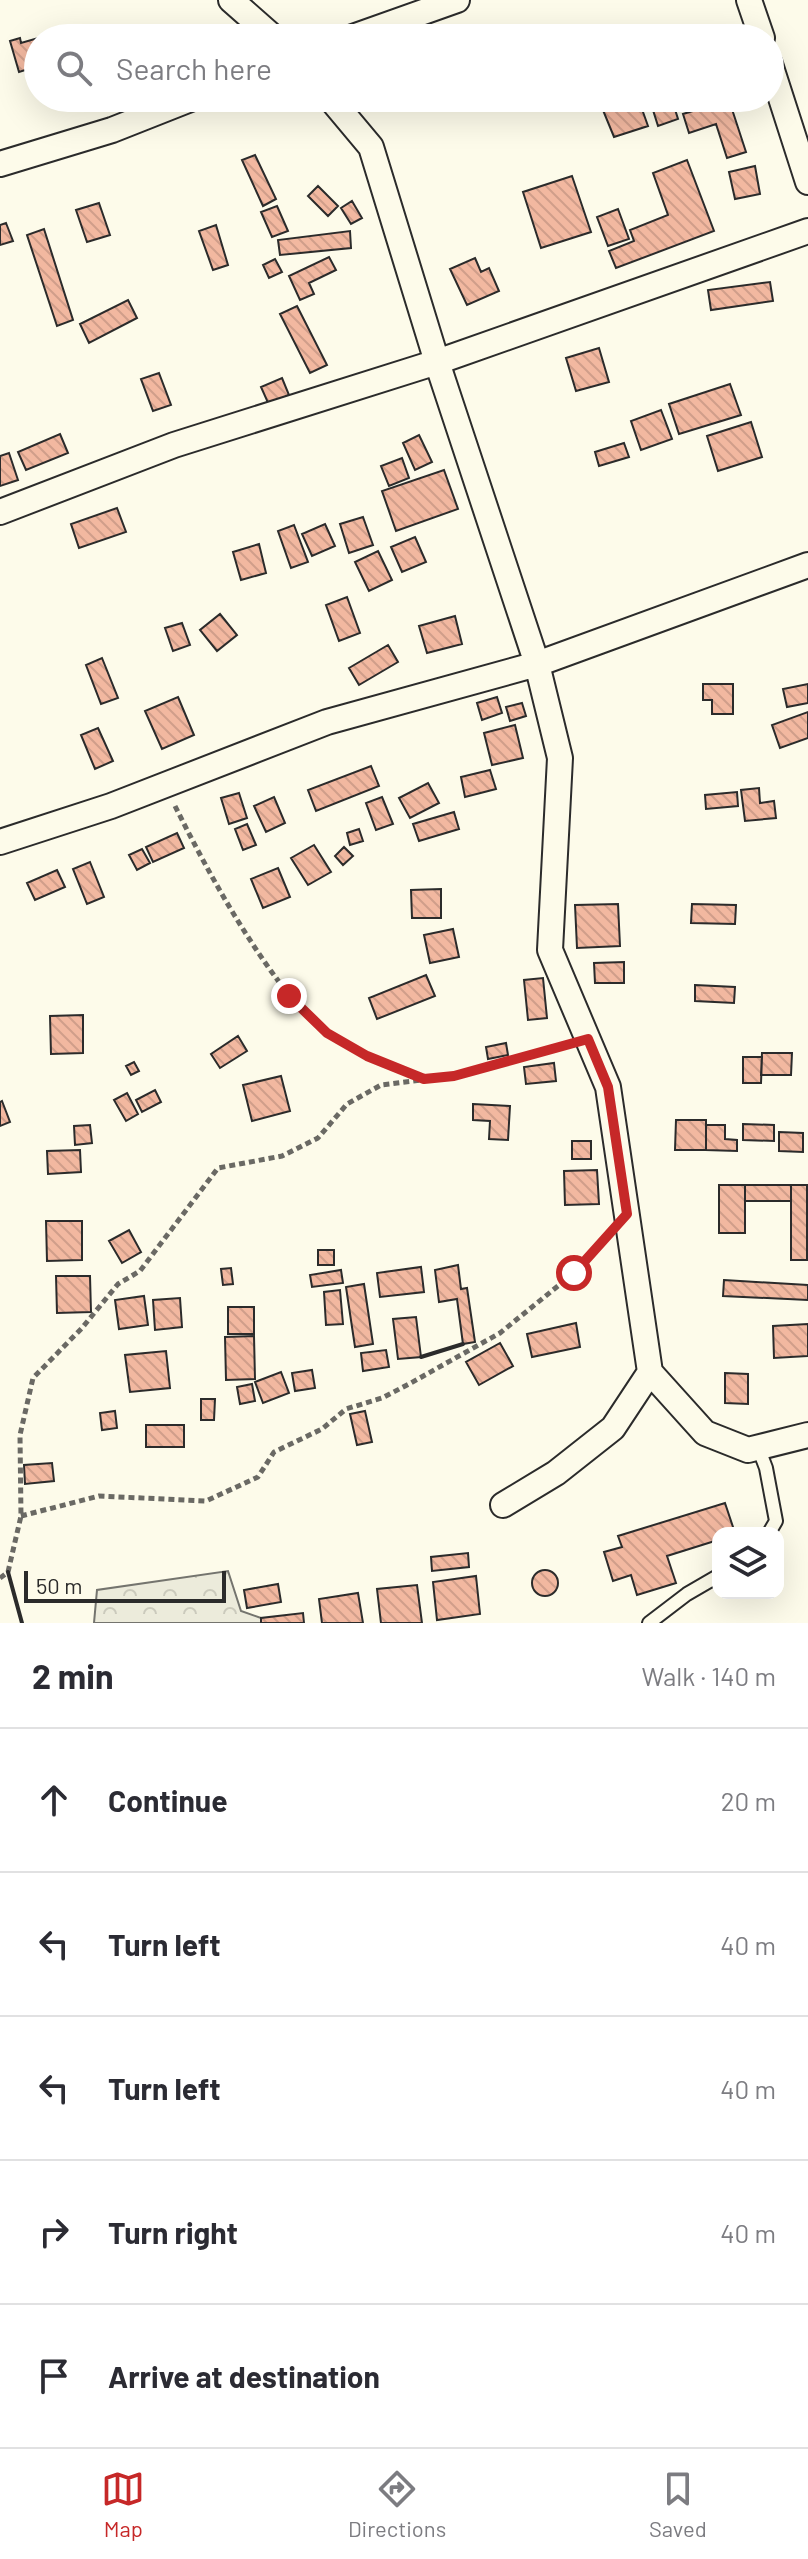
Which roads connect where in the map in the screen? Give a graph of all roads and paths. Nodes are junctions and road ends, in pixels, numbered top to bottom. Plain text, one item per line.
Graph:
1 (231, 0) edge
2 (457, 0) edge
3 (749, 0) edge
4 (258, 24) edge
5 (389, 24) edge
6 (757, 24) edge
7 (784, 107) edge
8 (158, 112) edge
9 (342, 112) edge
10 (0, 164) edge
11 (808, 182) edge
12 (808, 231) edge
13 (437, 362) junction
14 (0, 512) edge
15 (808, 565) edge
16 (537, 664) junction
17 (165, 785) junction
18 (0, 842) edge
19 (588, 1039) junction
20 (424, 1079) junction
21 (627, 1214) junction
22 (650, 1372) junction
23 (808, 1435) edge
24 (758, 1447) junction
25 (503, 1505) dead end
26 (21, 1516) junction
27 (772, 1527) edge
28 (0, 1566) edge
29 (8, 1572) junction
30 (0, 1578) edge
31 (712, 1579) edge
32 (653, 1622) edge

1 - 4 street
2 - 5 street
3 - 6 street
7 - 11 street
8 - 10 street
9 - 13 street
12 - 13 street
13 - 14 street
13 - 16 street
15 - 16 street
16 - 17 street
16 - 19 street
17 - 18 street
17 - 20 path
19 - 20 path
19 - 21 street
20 - 26 path
21 - 22 street
21 - 26 path
22 - 24 street
22 - 25 street
23 - 24 street
24 - 27 lane
26 - 29 path
28 - 29 path
29 - 30 path
31 - 32 lane

